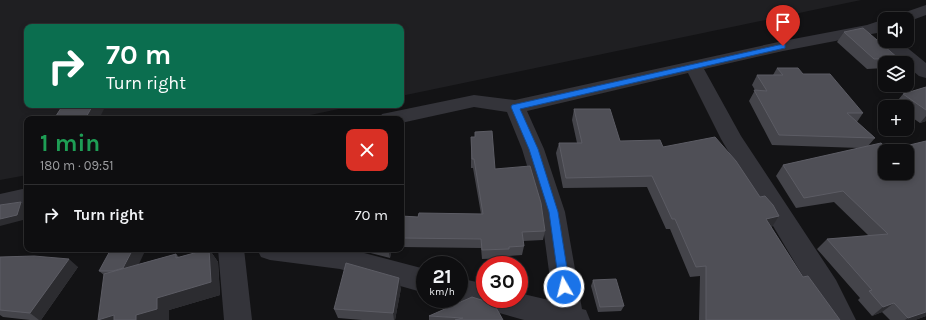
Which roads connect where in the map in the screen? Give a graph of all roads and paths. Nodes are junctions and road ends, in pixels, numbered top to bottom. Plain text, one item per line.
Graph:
1 (926, 10) edge
2 (914, 14) edge
3 (878, 31) edge
4 (897, 48) edge
5 (694, 67) junction
6 (926, 72) edge
7 (515, 107) junction
8 (403, 116) edge
9 (24, 198) edge
10 (0, 202) edge
11 (231, 252) edge
12 (293, 252) edge
13 (416, 279) edge
14 (528, 308) edge
15 (572, 319) edge
16 (238, 320) edge
17 (842, 320) edge

1 - 2 street
3 - 5 street
4 - 6 street
5 - 7 street
5 - 17 street
7 - 8 street
7 - 15 street
9 - 10 street
11 - 16 street
12 - 13 street
14 - 15 street

